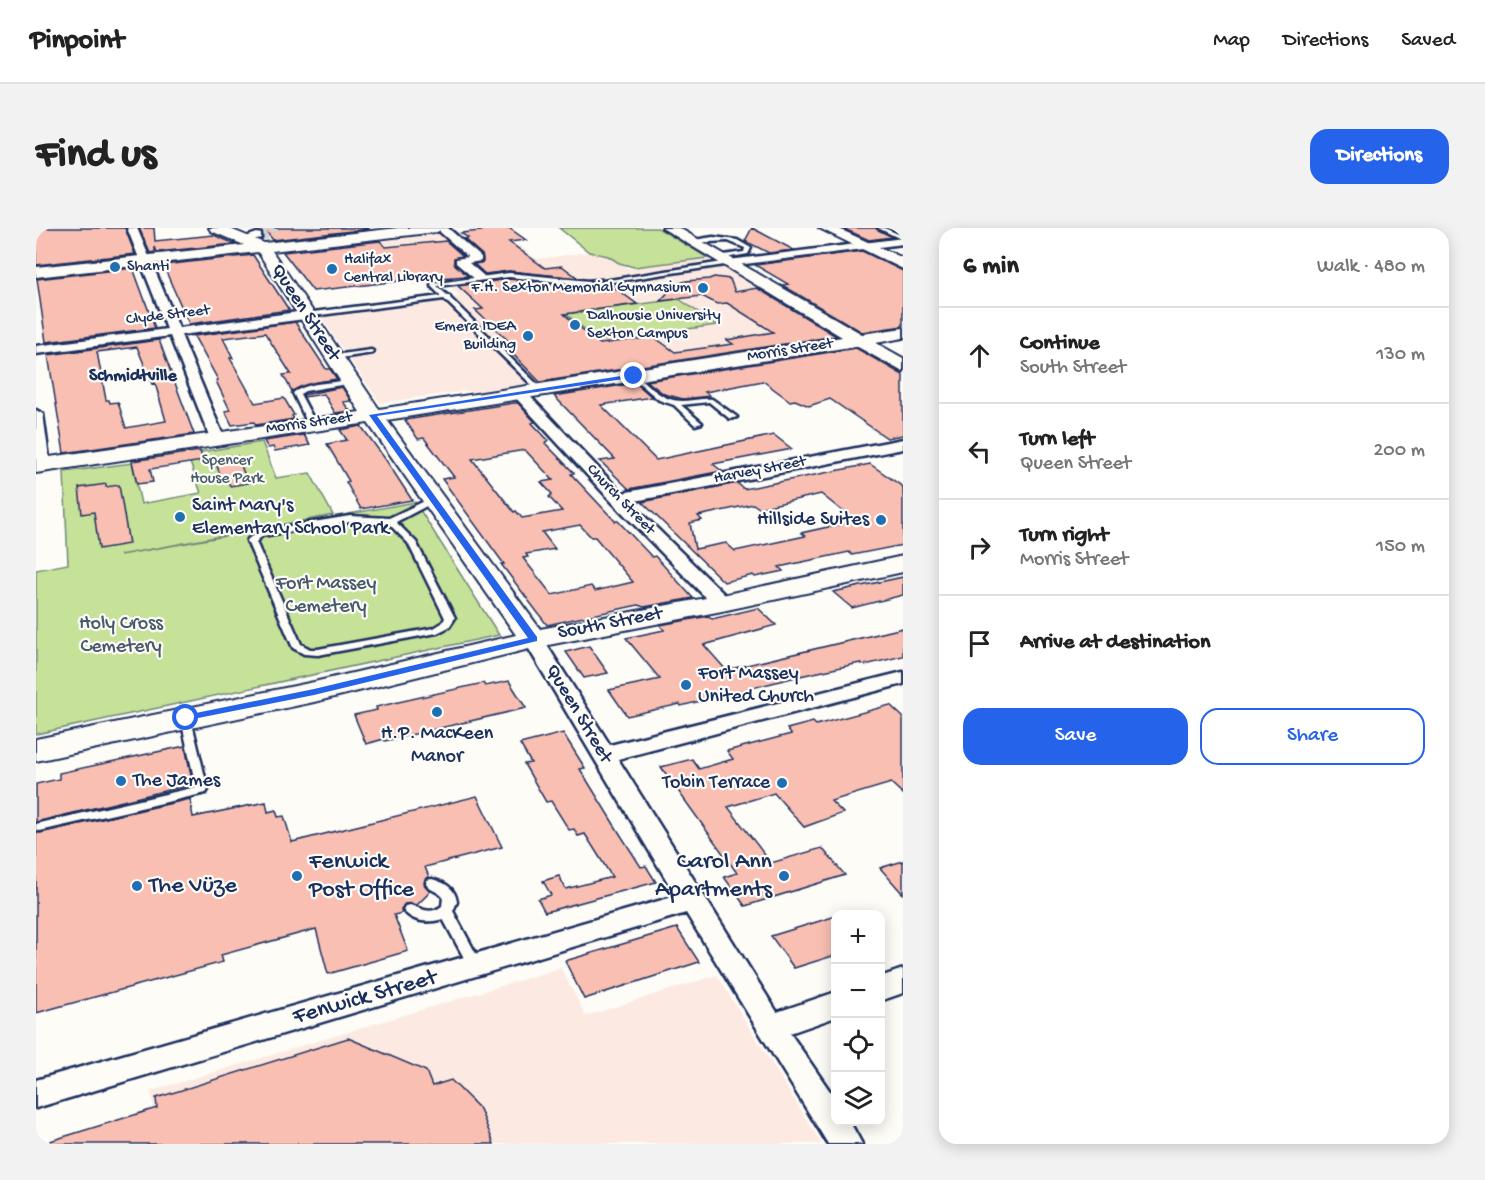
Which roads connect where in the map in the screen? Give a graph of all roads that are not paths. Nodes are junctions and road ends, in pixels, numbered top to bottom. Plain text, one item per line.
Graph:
1 (132, 228) edge
2 (221, 228) edge
3 (669, 228) edge
4 (826, 228) edge
5 (880, 228) edge
6 (440, 229) edge
7 (388, 230) edge
8 (255, 240) junction
9 (903, 240) edge
10 (691, 241) junction
11 (864, 246) junction
12 (145, 260) junction
13 (724, 260) junction
14 (903, 264) edge
15 (36, 272) edge
16 (640, 276) junction
17 (480, 278) junction
18 (589, 283) dead end
19 (448, 297) junction
20 (305, 315) junction
21 (172, 332) junction
22 (903, 333) edge
23 (858, 339) junction
24 (36, 350) edge
25 (371, 352) dead end
26 (334, 357) junction
27 (903, 366) edge
28 (634, 376) junction
29 (351, 382) junction
30 (541, 391) junction
31 (520, 394) junction
32 (677, 405) junction
33 (370, 411) junction
34 (36, 414) edge
35 (733, 417) dead end
36 (698, 423) dead end
37 (312, 424) junction
38 (217, 438) junction
39 (903, 444) edge
40 (39, 466) edge
41 (618, 499) junction
42 (434, 500) junction
43 (390, 521) junction
44 (903, 564) edge
45 (722, 603) junction
46 (533, 639) junction
47 (903, 678) edge
48 (186, 718) junction
49 (36, 750) edge
50 (602, 754) junction
51 (40, 827) dead end
52 (432, 884) dead end
53 (693, 901) junction
54 (410, 910) dead end
55 (446, 911) junction
56 (475, 965) junction
57 (903, 981) edge
58 (885, 987) edge
59 (831, 1006) edge
60 (770, 1027) junction
61 (36, 1094) edge
62 (846, 1144) edge

1 - 12 street
2 - 8 street
3 - 10 street
4 - 11 street
5 - 9 lane
6 - 7 street
6 - 17 street
7 - 8 street
8 - 12 street
8 - 20 street, Queen Street
9 - 11 street
10 - 13 street
10 - 13 lane
11 - 13 street
11 - 14 street
12 - 15 street
12 - 21 street
13 - 16 lane
13 - 23 street
16 - 16 lane
17 - 18 lane
17 - 19 lane
19 - 20 lane
19 - 30 lane
20 - 21 street, Clyde Street
20 - 26 street, Queen Street
21 - 24 street, Clyde Street
21 - 38 street
22 - 23 street, Morris Street
23 - 27 street
23 - 28 street, Morris Street
25 - 26 lane
26 - 29 street, Queen Street
28 - 30 street, Morris Street
28 - 32 lane
29 - 33 street, Queen Street
29 - 37 lane
30 - 31 street, Morris Street
31 - 33 street, Morris Street
31 - 41 street, Church Street
32 - 35 lane
32 - 36 lane
33 - 37 street, Morris Street
33 - 42 street, Queen Street
34 - 40 street
37 - 38 street, Morris Street
38 - 40 street, Morris Street
39 - 41 street, Harvey Street
41 - 45 street, Church Street
42 - 43 lane
42 - 46 street, Queen Street
43 - 43 lane
44 - 45 street, South Street
45 - 46 street, South Street
46 - 48 street, South Street
46 - 50 street, Queen Street
47 - 50 street
48 - 49 street, South Street
48 - 51 lane
50 - 53 street, Queen Street
52 - 55 lane
53 - 56 street, Fenwick Street
53 - 60 street, Queen Street
54 - 55 lane
55 - 56 lane
56 - 61 street, Fenwick Street
57 - 58 street
59 - 60 street
60 - 62 street, Queen Street

